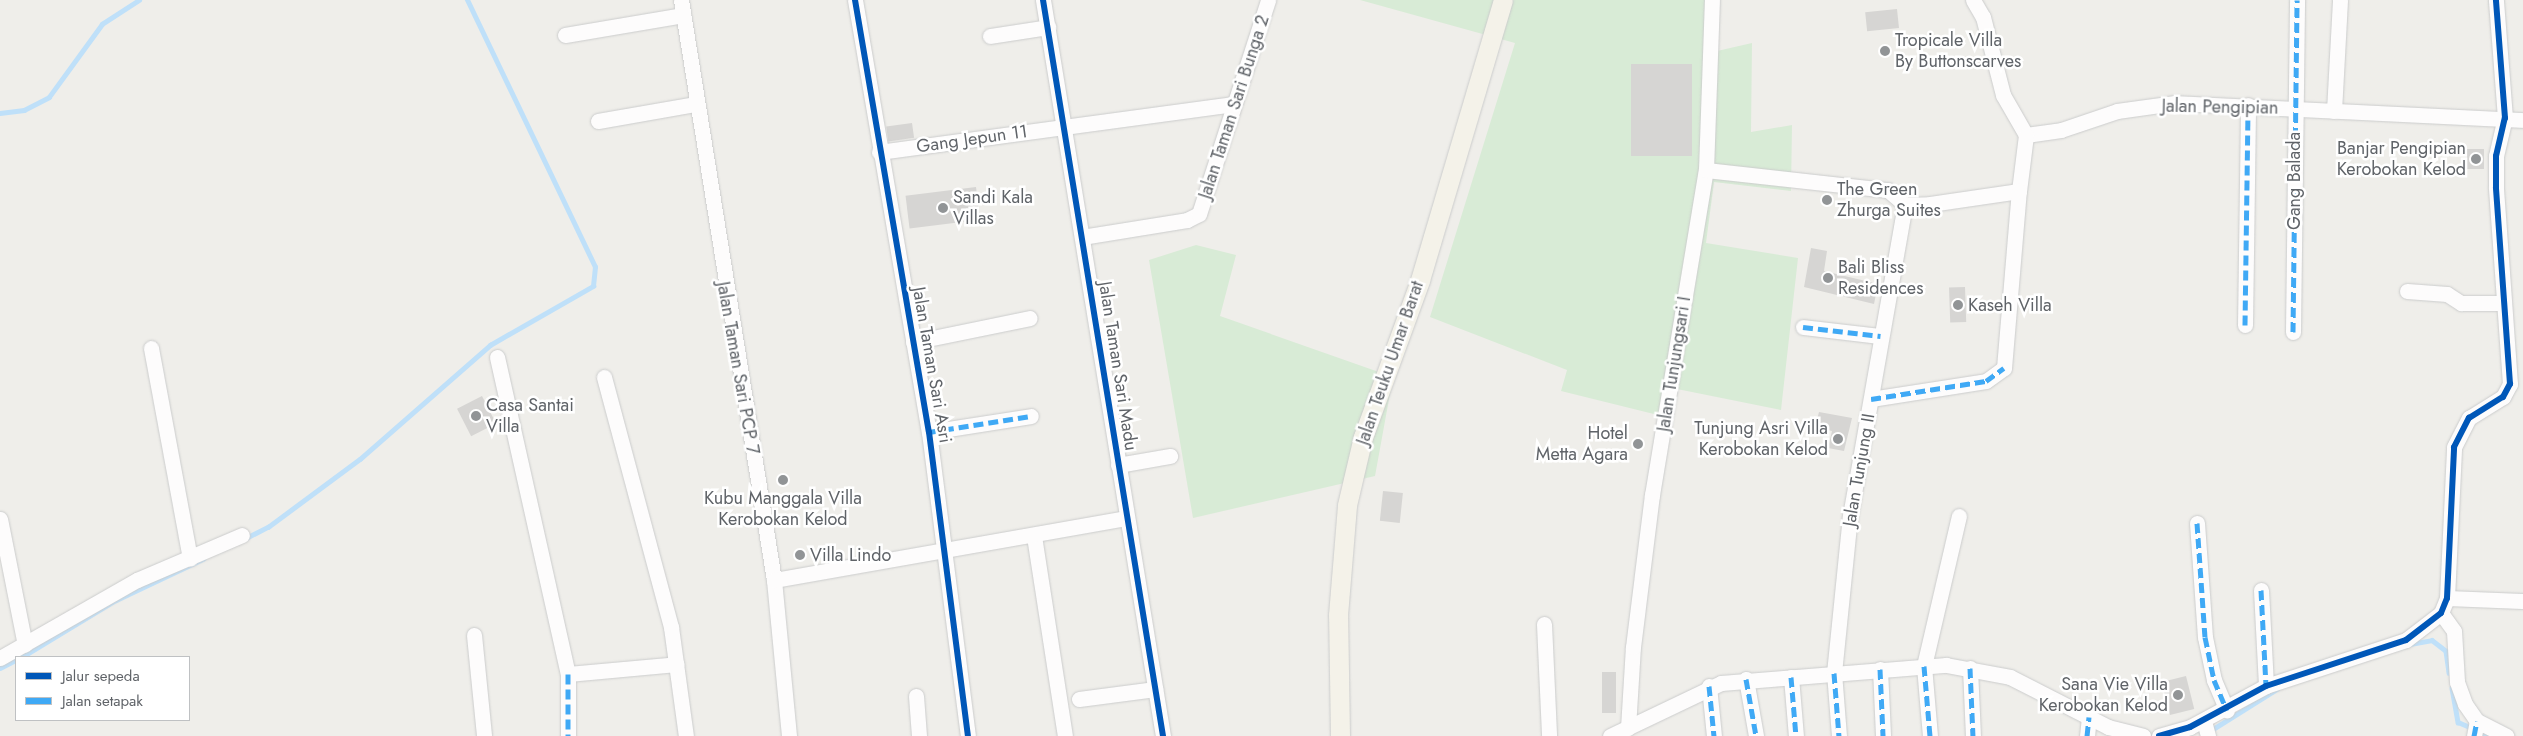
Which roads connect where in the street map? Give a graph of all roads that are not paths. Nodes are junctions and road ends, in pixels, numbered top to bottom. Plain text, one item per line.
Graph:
1 (855, 0) edge
2 (1043, 0) edge
3 (1268, 0) edge
4 (1503, 0) edge
5 (1712, 0) edge
6 (1973, 0) edge
7 (2297, 0) edge
8 (2340, 0) edge
9 (2496, 0) edge
10 (682, 8) edge
11 (1048, 27) junction
12 (566, 35) dead end
13 (990, 36) dead end
14 (695, 104) junction
15 (1234, 104) junction
16 (2248, 104) junction
17 (2294, 109) junction
18 (2334, 111) junction
19 (2505, 118) junction
20 (2523, 120) edge
21 (598, 121) dead end
22 (1066, 126) junction
23 (2026, 135) junction
24 (879, 152) junction
25 (1706, 170) junction
26 (2019, 190) junction
27 (1904, 205) junction
28 (1082, 237) junction
29 (2407, 291) dead end
30 (2504, 303) junction
31 (1030, 318) dead end
32 (2245, 325) dead end
33 (1803, 327) dead end
34 (2293, 332) dead end
35 (1880, 336) junction
36 (913, 342) junction
37 (151, 348) dead end
38 (497, 357) dead end
39 (604, 378) dead end
40 (1871, 399) junction
41 (1032, 416) dead end
42 (929, 432) junction
43 (1170, 456) dead end
44 (1118, 465) junction
45 (1960, 516) dead end
46 (1127, 518) junction
47 (0, 519) edge
48 (2196, 523) dead end
49 (242, 535) dead end
50 (1034, 536) junction
51 (945, 546) junction
52 (190, 558) junction
53 (774, 580) junction
54 (2261, 590) dead end
55 (2447, 598) junction
56 (2522, 601) dead end
57 (2441, 613) junction
58 (1544, 624) dead end
59 (474, 635) dead end
60 (26, 645) junction
61 (0, 658) edge
62 (677, 664) junction
63 (1924, 666) junction
64 (1970, 668) junction
65 (1880, 669) junction
66 (1834, 673) junction
67 (568, 674) junction
68 (1791, 677) junction
69 (1746, 679) junction
70 (1710, 686) junction
71 (2266, 686) junction
72 (1155, 689) junction
73 (916, 696) dead end
74 (1079, 699) dead end
75 (2227, 710) junction
76 (2089, 717) junction
77 (2204, 720) junction
78 (2477, 721) junction
79 (1628, 728) junction
80 (2164, 735) edge
81 (484, 736) edge
82 (568, 736) edge
83 (686, 736) edge
84 (789, 736) edge
85 (919, 736) edge
86 (968, 736) edge
87 (1065, 736) edge
88 (1163, 736) edge
89 (1340, 736) edge
90 (1549, 736) edge
91 (1610, 736) edge
92 (1714, 736) edge
93 (1756, 736) edge
94 (1796, 736) edge
95 (1839, 736) edge
96 (1883, 736) edge
97 (1930, 736) edge
98 (1973, 736) edge
99 (2087, 736) edge
100 (2143, 736) edge
101 (2208, 736) edge
102 (2474, 736) edge
103 (2506, 736) edge

1 - 24 street, Jalan Taman Sari Asri
2 - 11 street, Jalan Taman Sari Madu
3 - 15 street, Jalan Taman Sari Bunga 2
4 - 89 main road, Jalan Teuku Umar Barat
5 - 25 street, Jalan Tunjungsari I
6 - 23 street
7 - 17 street, Gang Balada
8 - 18 street
9 - 19 street
10 - 12 street
10 - 14 street, Jalan Taman Sari PCP 7
11 - 13 street
11 - 22 street, Jalan Taman Sari Madu
14 - 21 street
14 - 53 street, Jalan Taman Sari PCP 7
15 - 22 street, Gang Jepun 11
15 - 28 street, Jalan Taman Sari Bunga 2
16 - 17 street, Jalan Pengipian
16 - 23 street, Jalan Pengipian
16 - 32 street
17 - 18 street, Jalan Pengipian
17 - 34 street, Gang Balada
18 - 19 street, Jalan Pengipian
19 - 20 street, Jalan Pengipian
19 - 30 street
22 - 24 street, Gang Jepun 11
22 - 28 street, Jalan Taman Sari Madu
23 - 26 street
24 - 36 street, Jalan Taman Sari Asri
25 - 27 street
25 - 79 street, Jalan Tunjungsari I
26 - 27 street
26 - 40 street
27 - 35 street, Jalan Tunjung II
28 - 44 street, Jalan Taman Sari Madu
29 - 30 street
30 - 55 street
31 - 36 street
33 - 35 street
35 - 40 street, Jalan Tunjung II
36 - 42 street, Jalan Taman Sari Asri
37 - 52 street
38 - 67 street
39 - 62 street
40 - 66 street, Jalan Tunjung II
41 - 42 street
42 - 51 street, Jalan Taman Sari Asri
43 - 44 street
44 - 46 street, Jalan Taman Sari Madu
45 - 63 street
46 - 50 street
46 - 72 street, Jalan Taman Sari Madu
47 - 60 street
48 - 75 street
49 - 52 street
50 - 51 street
50 - 87 street
51 - 53 street
51 - 86 street, Jalan Taman Sari Asri
52 - 60 street
53 - 84 street, Jalan Taman Sari PCP 7
54 - 71 street
55 - 56 street
55 - 57 street
57 - 71 street
57 - 78 street
58 - 90 street
59 - 81 street
60 - 61 street
62 - 67 street
62 - 83 street
63 - 64 street
63 - 65 street
63 - 97 street
64 - 76 street
64 - 98 street
65 - 66 street
65 - 96 street
66 - 68 street
66 - 95 street, Jalan Tunjung II
67 - 82 street
68 - 69 street
68 - 94 street
69 - 70 street
69 - 93 street
70 - 79 street
70 - 92 street
71 - 75 street
72 - 74 street
72 - 88 street, Jalan Taman Sari Madu
73 - 85 street
75 - 77 street
76 - 99 street
76 - 100 street
77 - 80 street
77 - 101 street
78 - 102 street
78 - 103 street
79 - 91 street

